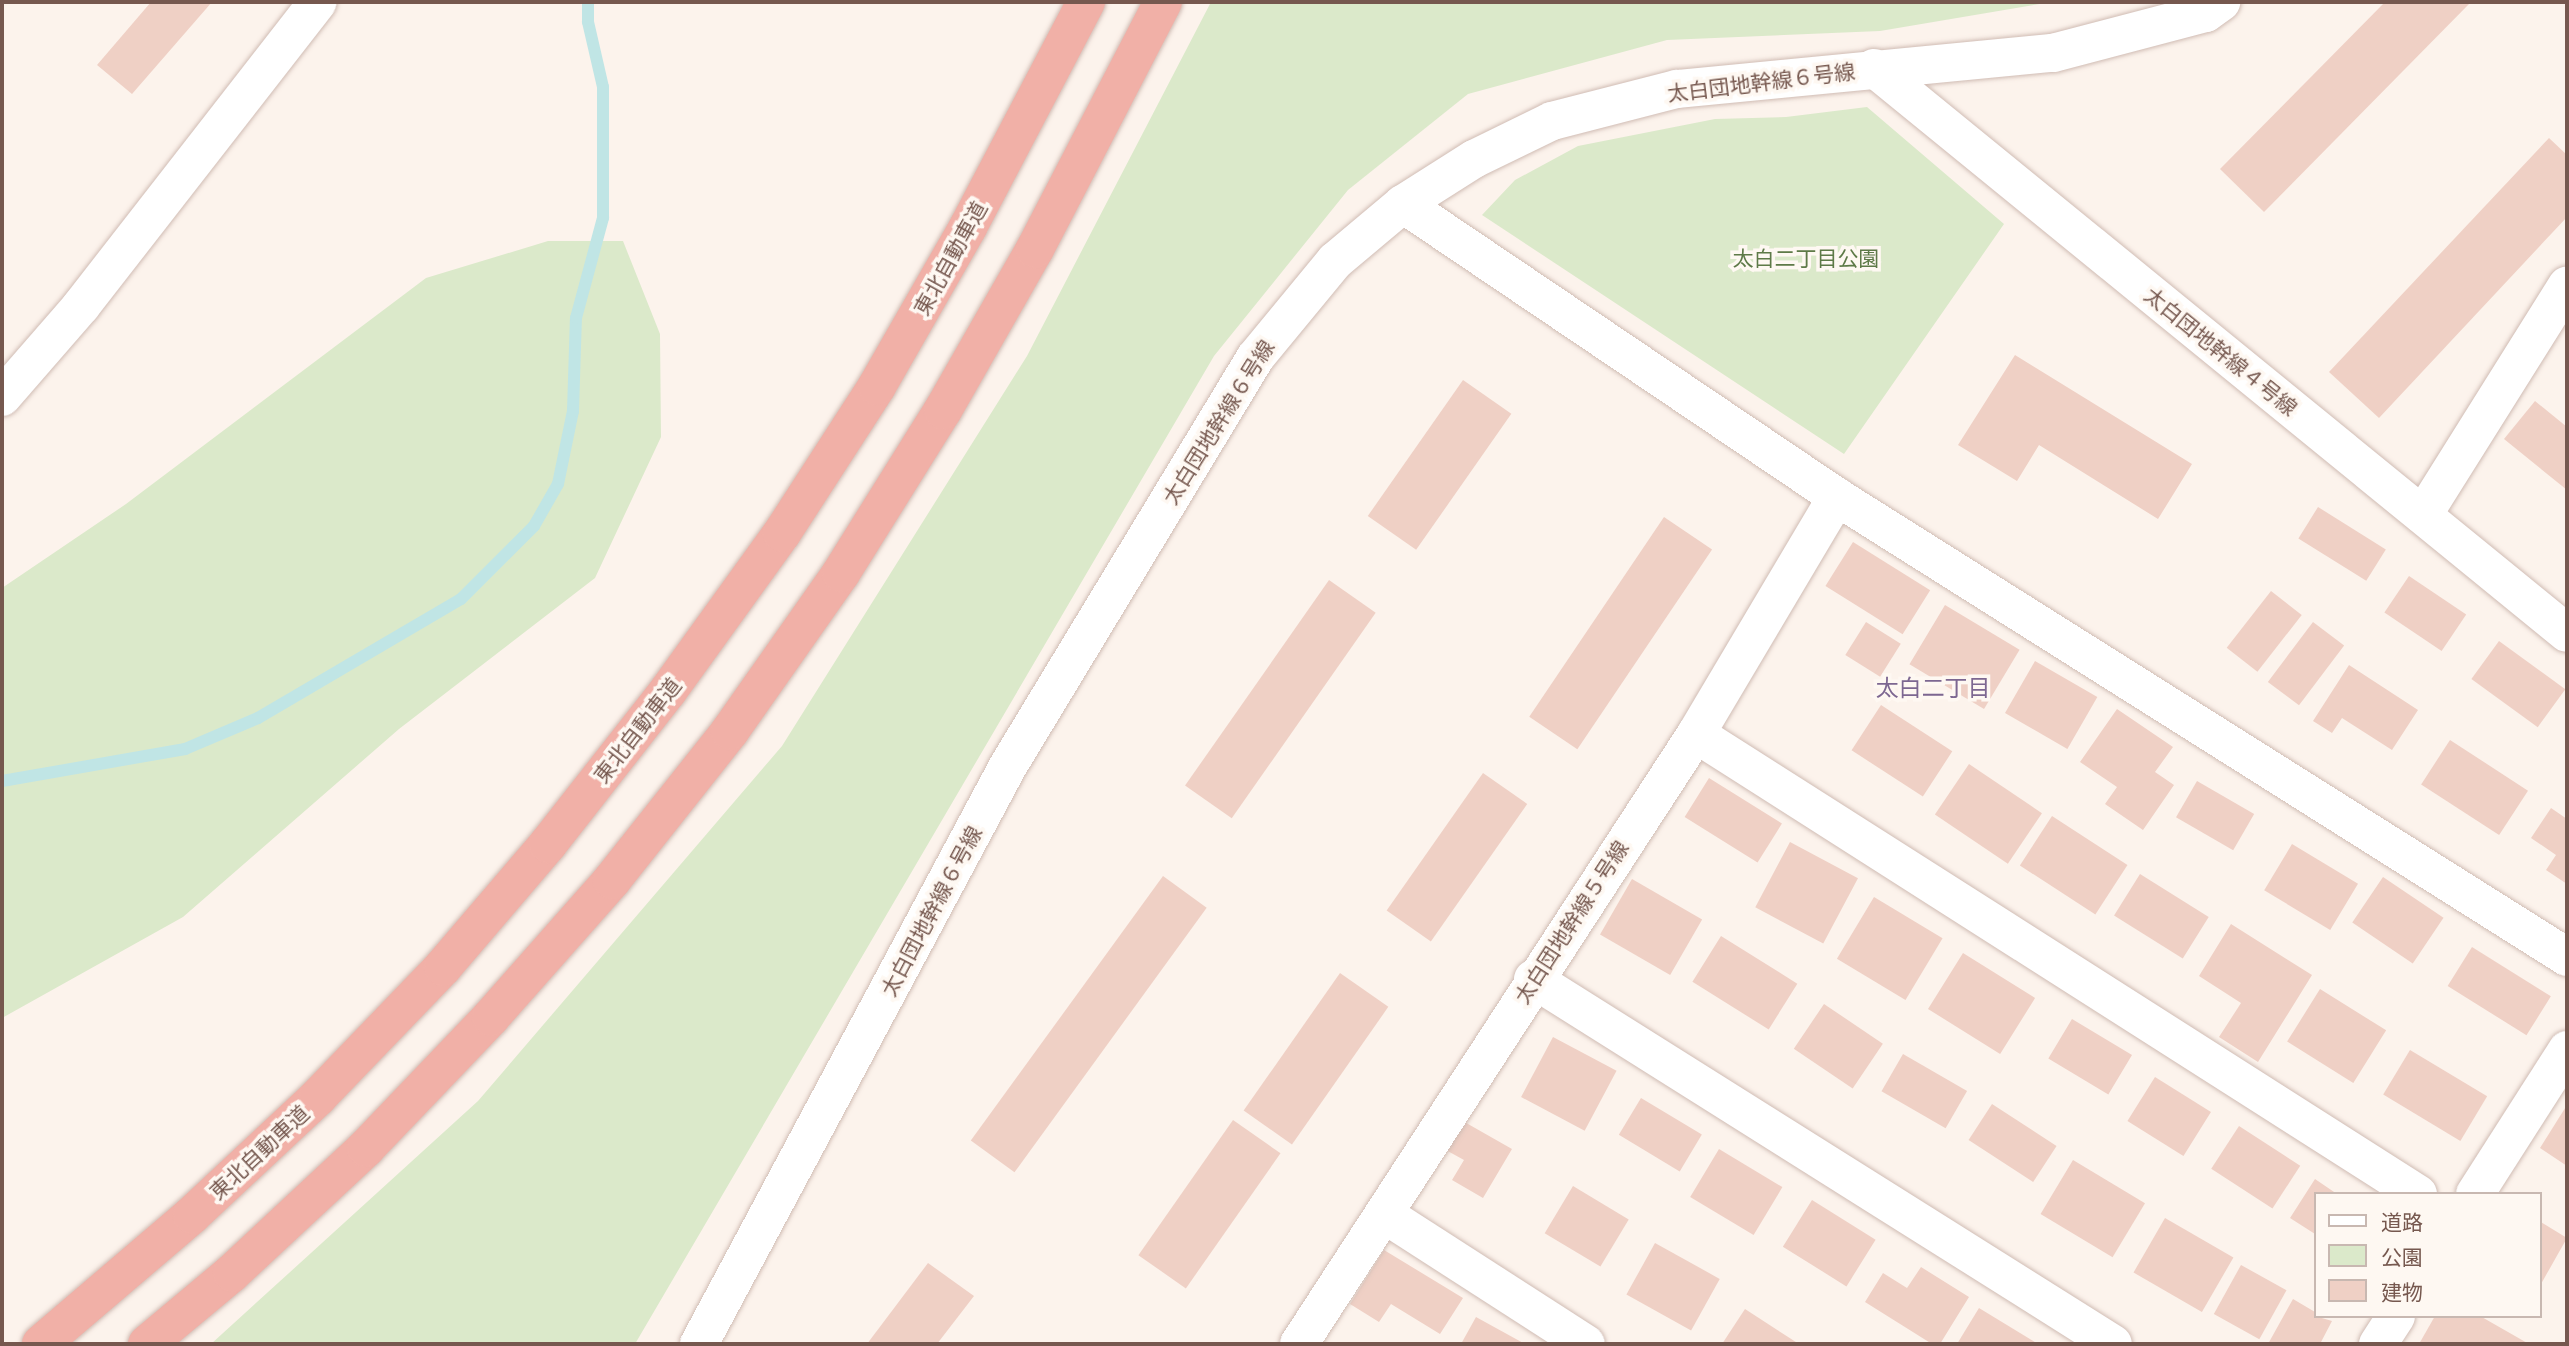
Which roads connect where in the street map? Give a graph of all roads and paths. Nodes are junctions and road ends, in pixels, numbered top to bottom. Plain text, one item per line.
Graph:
1 (318, 2) edge
2 (1086, 2) edge
3 (1163, 2) edge
4 (2221, 2) edge
5 (1874, 68) junction
6 (1403, 204) junction
7 (2567, 285) edge
8 (2, 397) edge
9 (1837, 497) junction
10 (2423, 515) junction
11 (2567, 633) edge
12 (1696, 734) junction
13 (2567, 957) edge
14 (1533, 979) junction
15 (2567, 1050) edge
16 (2415, 1192) edge
17 (2476, 1192) edge
18 (1384, 1214) junction
19 (2395, 1318) edge
20 (41, 1344) edge
21 (147, 1344) edge
22 (699, 1344) edge
23 (1298, 1344) edge
24 (1586, 1344) edge
25 (2113, 1344) edge
26 (2378, 1344) edge

1 - 8 street
2 - 20 highway, 東北自動車道
3 - 21 highway
4 - 5 street, 太白団地幹線６号線
5 - 6 street, 太白団地幹線６号線
5 - 10 street, 太白団地幹線４号線
6 - 9 street
6 - 22 street, 太白団地幹線６号線
7 - 10 street
9 - 12 street, 太白団地幹線５号線
9 - 13 street
10 - 11 street, 太白団地幹線４号線
12 - 14 street, 太白団地幹線５号線
12 - 16 street
14 - 18 street, 太白団地幹線５号線
14 - 25 street
15 - 17 street
18 - 23 street, 太白団地幹線５号線
18 - 24 street
19 - 26 street

